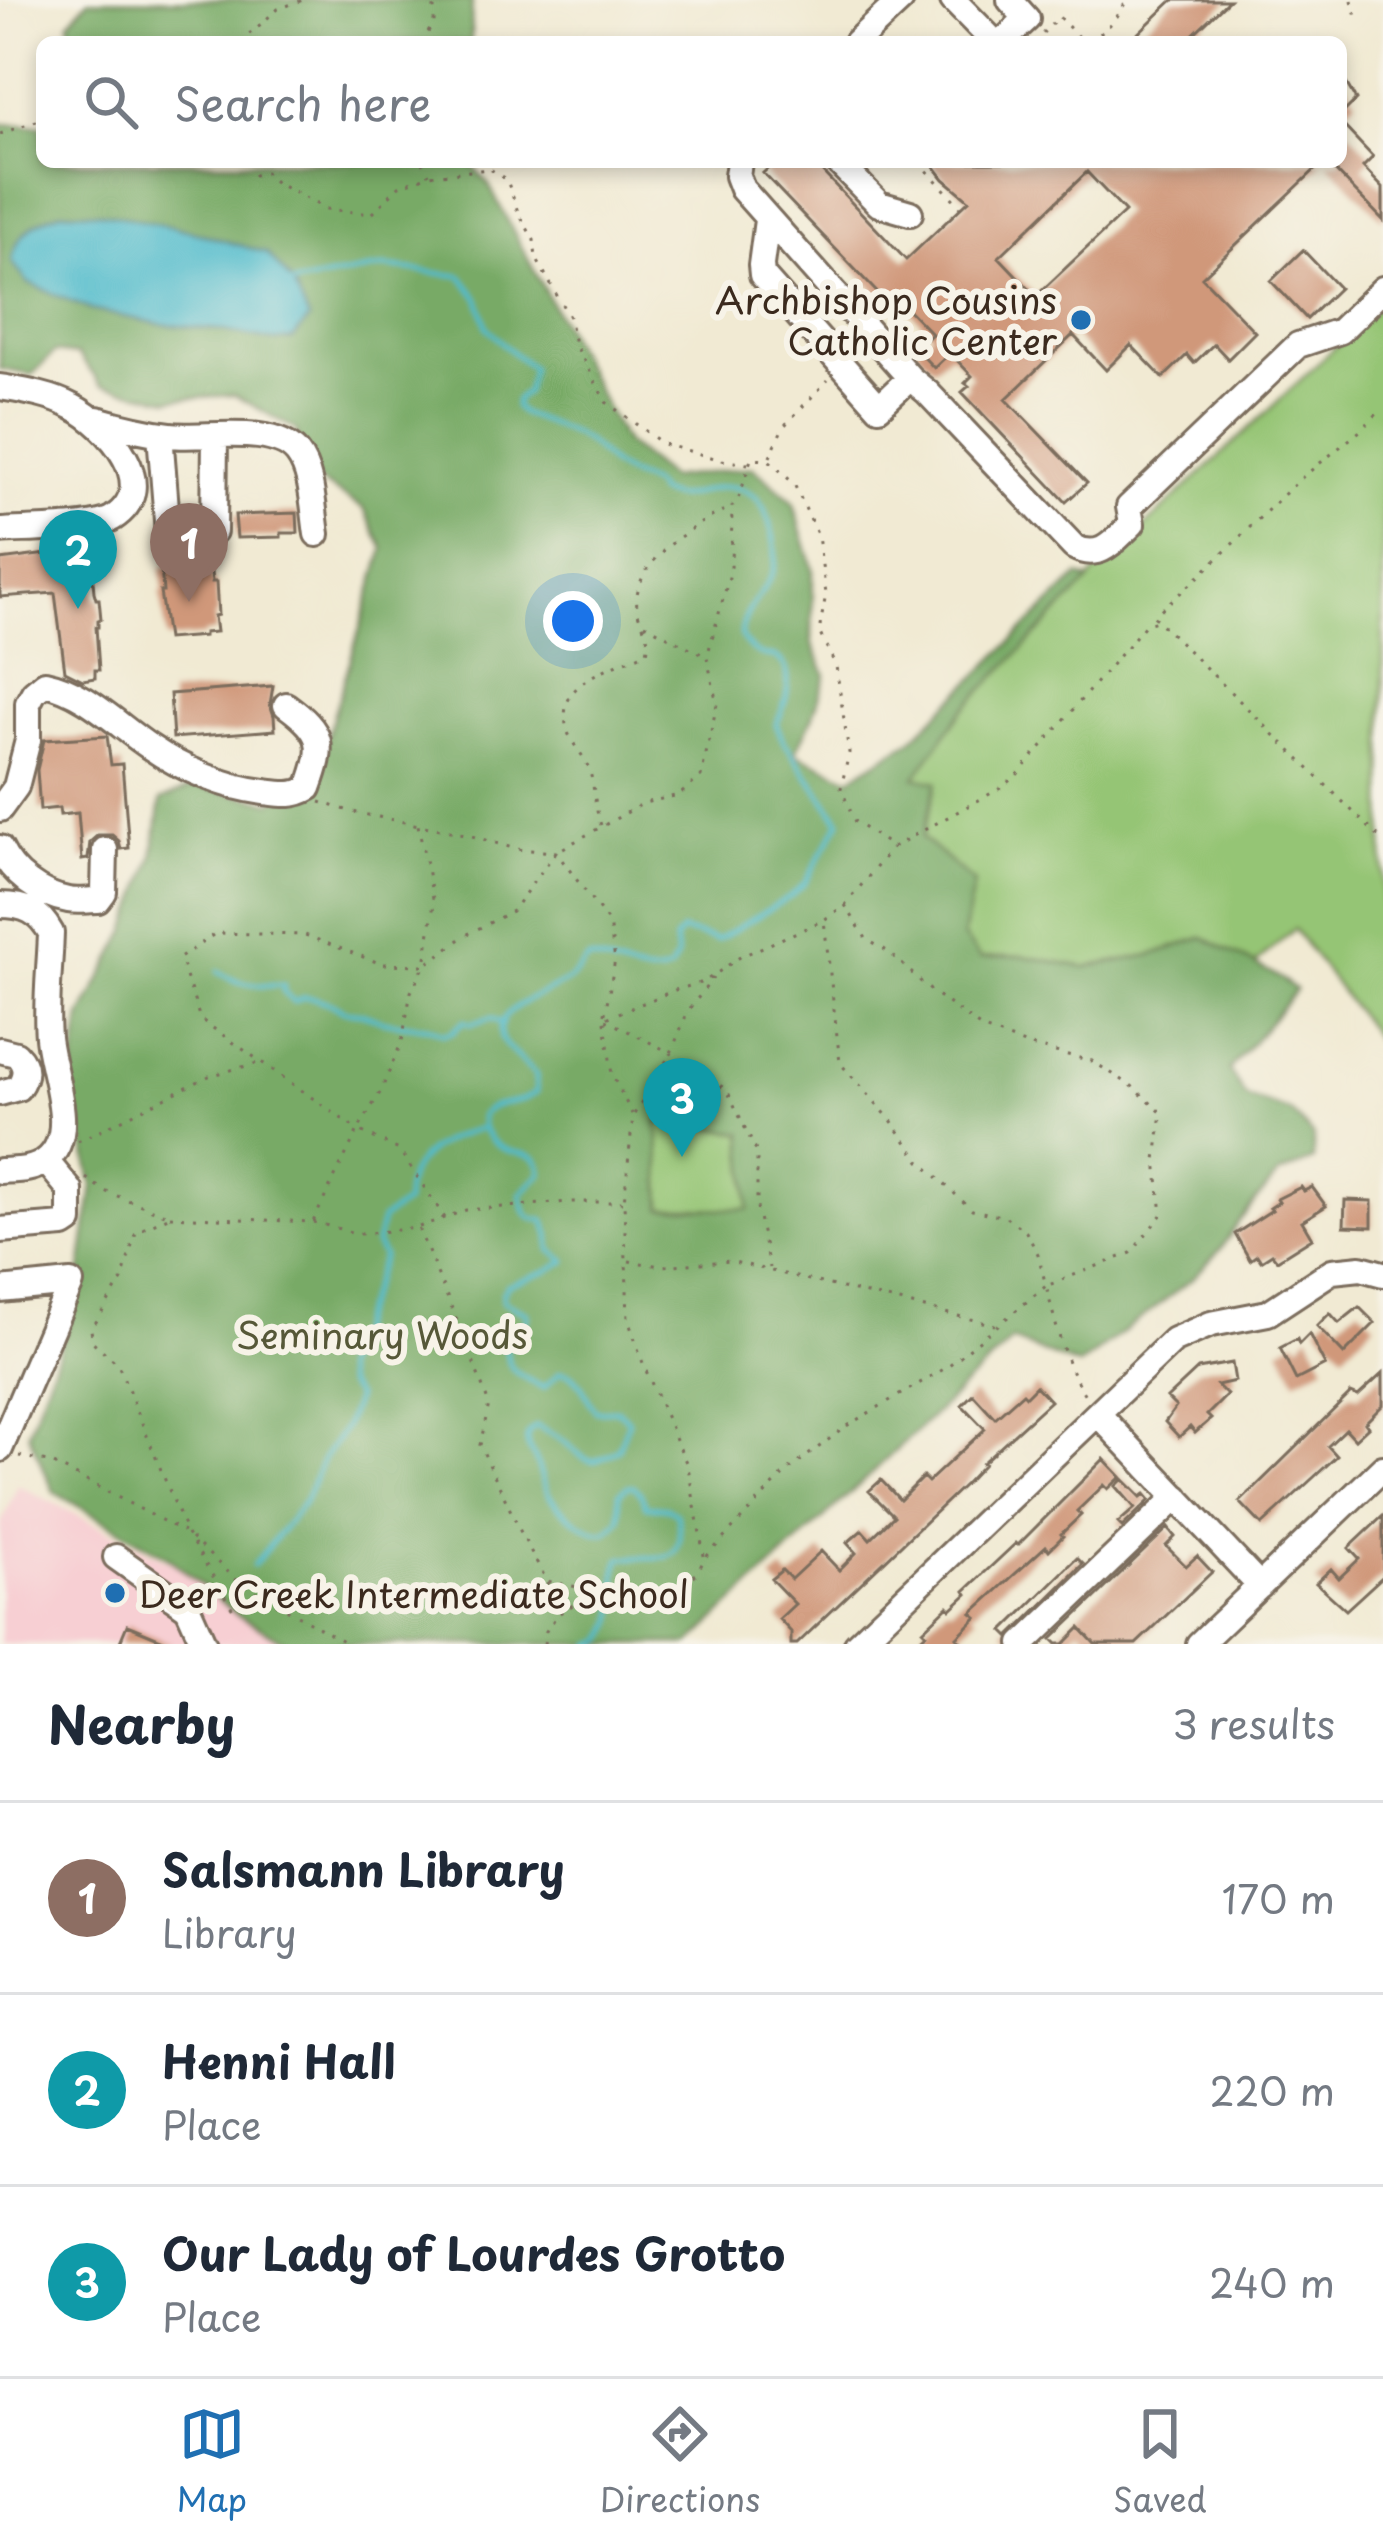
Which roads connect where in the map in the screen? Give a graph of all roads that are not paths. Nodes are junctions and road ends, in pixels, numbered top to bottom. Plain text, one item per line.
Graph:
1 (901, 0) edge
2 (953, 0) edge
3 (1010, 0) edge
4 (862, 36) edge
5 (992, 36) edge
6 (1006, 36) edge
7 (738, 168) edge
8 (844, 168) edge
9 (910, 213) dead end
10 (767, 220) junction
11 (1383, 290) edge
12 (919, 385) junction
13 (0, 386) edge
14 (89, 416) junction
15 (160, 434) junction
16 (215, 436) junction
17 (0, 531) edge
18 (317, 534) dead end
19 (286, 705) dead end
20 (0, 809) edge
21 (0, 848) edge
22 (105, 850) dead end
23 (0, 905) edge
24 (0, 1050) edge
25 (25, 1074) junction
26 (56, 1082) junction
27 (0, 1094) edge
28 (50, 1157) junction
29 (0, 1171) edge
30 (0, 1230) edge
31 (1383, 1274) edge
32 (0, 1290) edge
33 (1098, 1414) junction
34 (9, 1452) edge
35 (1383, 1468) edge
36 (1177, 1497) junction
37 (116, 1557) dead end
38 (1260, 1586) junction
39 (204, 1644) edge
40 (857, 1644) edge
41 (1023, 1644) edge
42 (1199, 1644) edge

1 - 4 street
2 - 5 street
3 - 6 street
7 - 10 street
8 - 9 street
10 - 12 street
10 - 12 street
11 - 12 street
13 - 14 street
14 - 15 street
14 - 17 street
15 - 16 street
15 - 16 street
16 - 18 street
19 - 20 street
21 - 22 street
23 - 26 street
24 - 25 street
25 - 26 street
25 - 27 street
26 - 28 street
28 - 29 street
28 - 30 street
31 - 33 street
32 - 34 street
33 - 36 street
33 - 40 street
35 - 38 street
36 - 38 street
36 - 41 street
37 - 39 street
38 - 42 street

